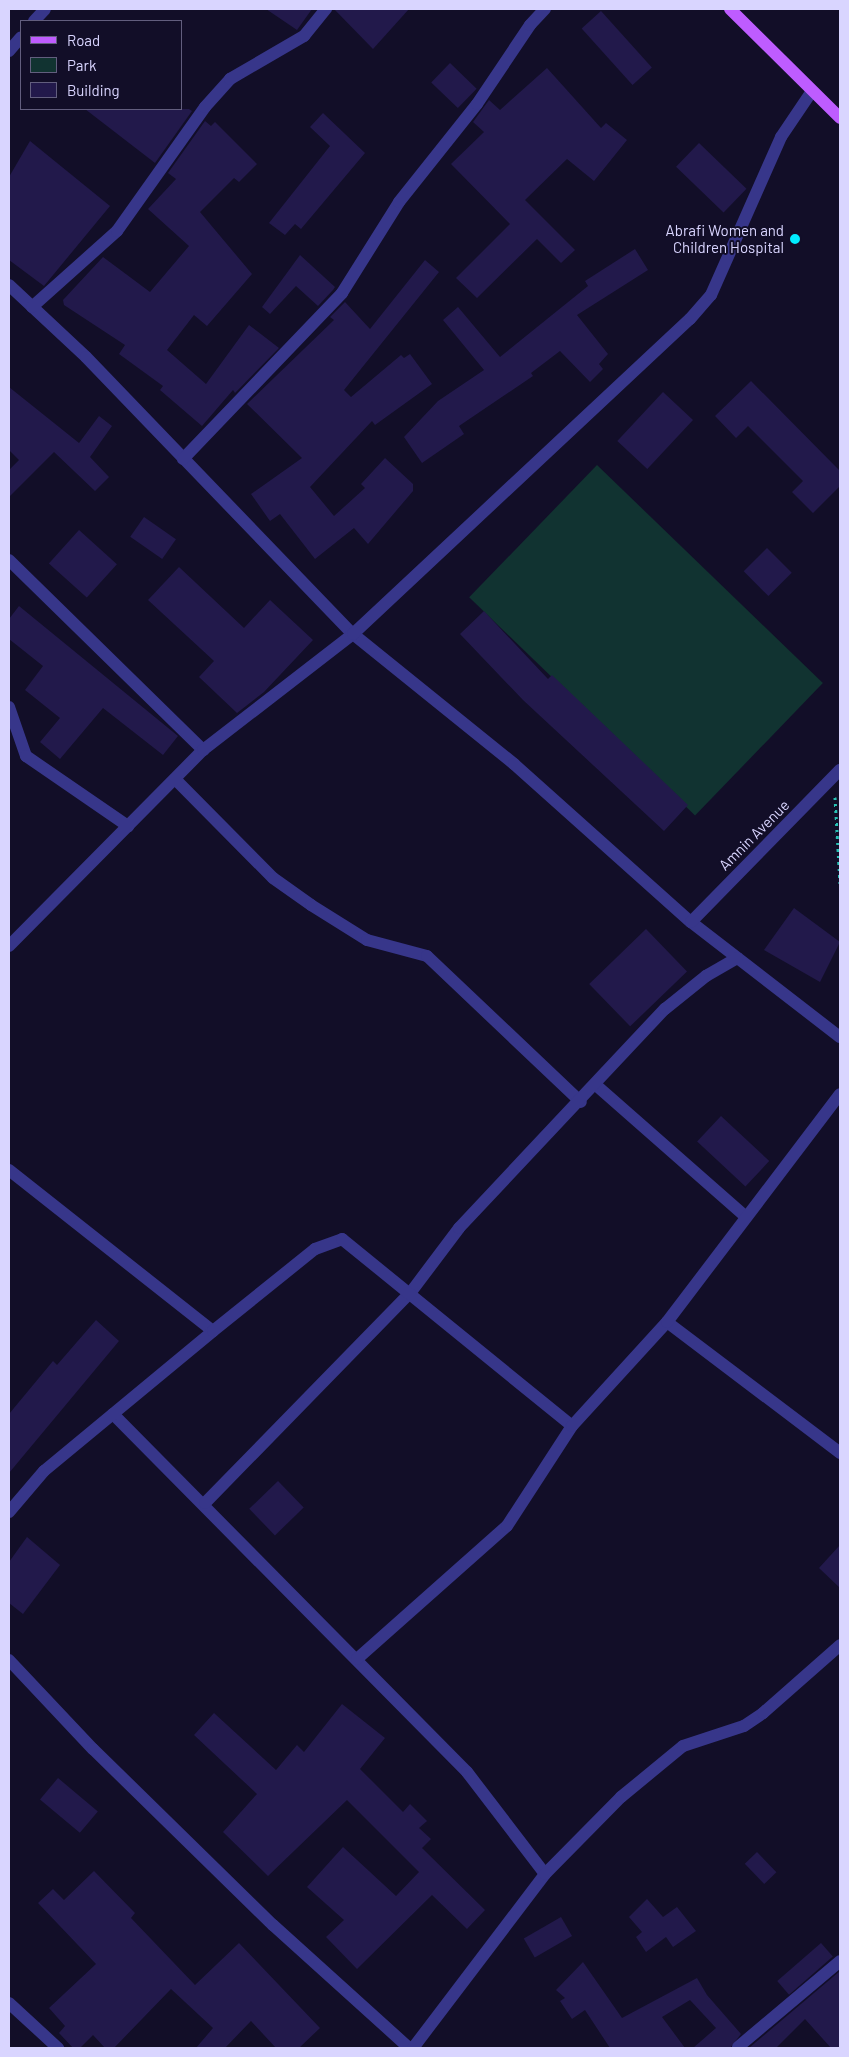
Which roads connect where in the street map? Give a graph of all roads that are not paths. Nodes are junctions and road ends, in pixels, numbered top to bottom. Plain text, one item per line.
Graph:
1 (45, 9) edge
2 (326, 9) edge
3 (546, 9) edge
4 (730, 9) edge
5 (35, 20) edge
6 (20, 38) edge
7 (9, 51) edge
8 (812, 91) junction
9 (840, 118) edge
10 (9, 285) edge
11 (32, 307) junction
12 (183, 458) junction
13 (9, 560) edge
14 (353, 634) junction
15 (9, 708) edge
16 (203, 750) junction
17 (837, 774) edge
18 (175, 779) junction
19 (128, 826) junction
20 (691, 922) junction
21 (9, 946) edge
22 (737, 958) junction
23 (840, 1037) edge
24 (597, 1086) junction
25 (840, 1094) edge
26 (581, 1102) junction
27 (9, 1170) edge
28 (746, 1217) junction
29 (411, 1292) junction
30 (666, 1322) junction
31 (213, 1331) junction
32 (112, 1414) junction
33 (572, 1426) junction
34 (840, 1452) edge
35 (205, 1503) junction
36 (9, 1512) edge
37 (840, 1645) edge
38 (357, 1659) junction
39 (9, 1660) edge
40 (546, 1874) junction
41 (840, 1961) edge
42 (9, 2003) edge
43 (58, 2048) edge
44 (411, 2048) edge
45 (738, 2048) edge

1 - 5 street
2 - 11 street
3 - 12 street
4 - 8 main road
6 - 7 street
8 - 9 main road
8 - 14 street
10 - 11 street
11 - 12 street
12 - 14 street
13 - 16 street
14 - 16 street
14 - 20 street
15 - 19 street
16 - 18 street
17 - 20 street, Amnin Avenue
18 - 19 street
18 - 26 street
19 - 21 street
20 - 22 street
22 - 23 street
22 - 24 street
24 - 26 street
24 - 28 street
25 - 28 street
26 - 29 street
27 - 31 street
28 - 30 street
29 - 31 street
29 - 33 street
29 - 35 street
30 - 33 street
30 - 34 street
31 - 32 street
32 - 35 street
32 - 36 street
33 - 38 street
35 - 38 street
37 - 40 street
38 - 40 street
39 - 44 street
40 - 44 street
41 - 45 street
42 - 43 street

